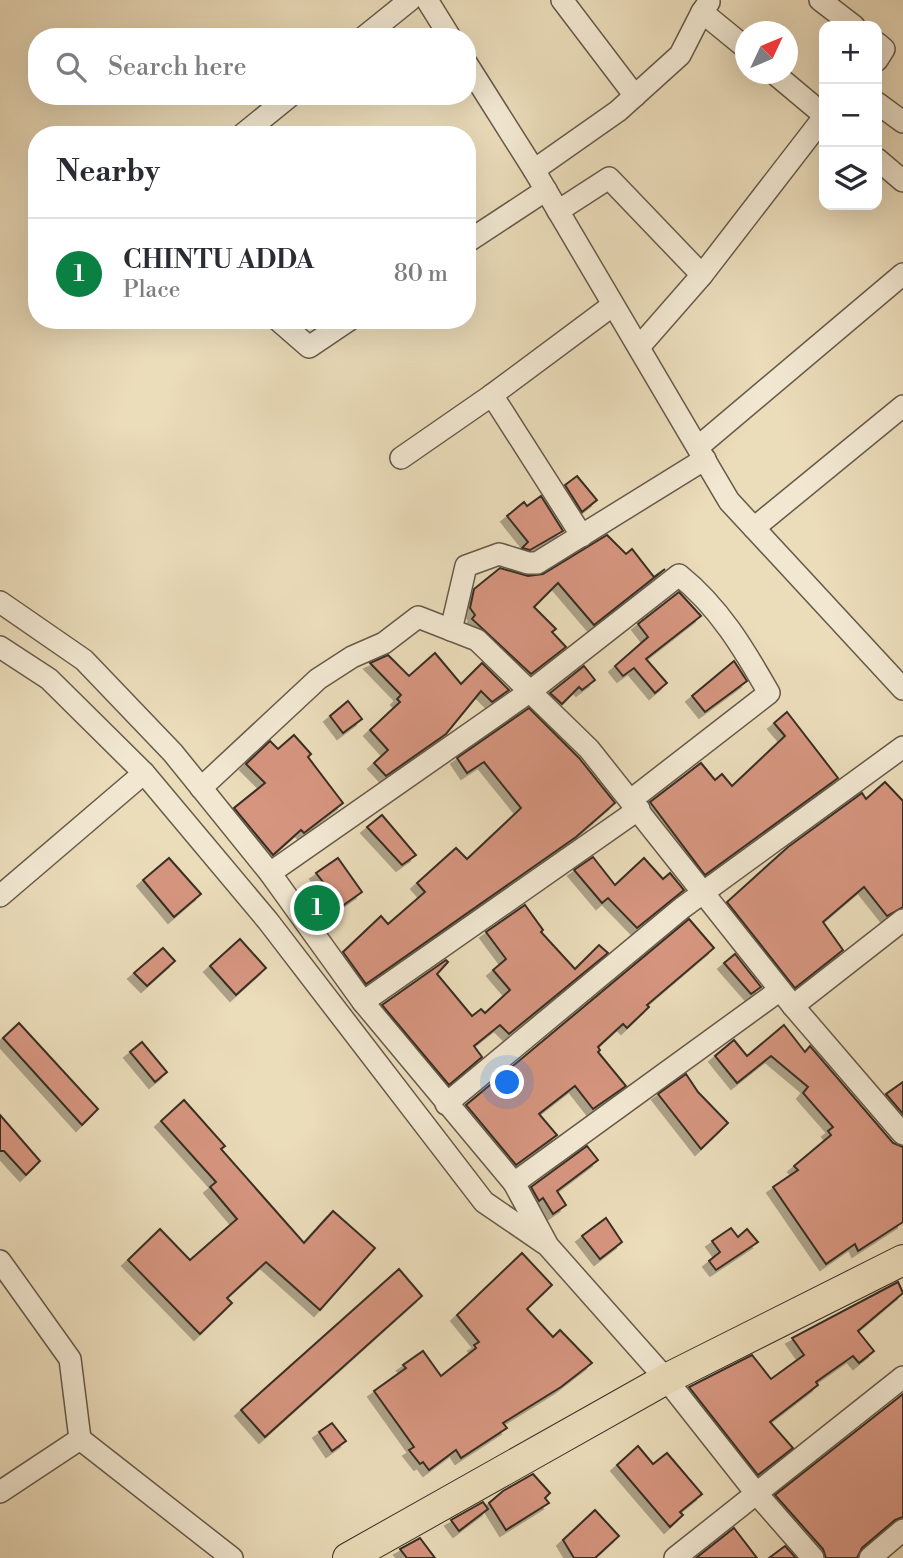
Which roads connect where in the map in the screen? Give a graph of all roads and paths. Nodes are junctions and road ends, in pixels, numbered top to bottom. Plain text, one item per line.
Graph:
1 (410, 0) edge
2 (427, 0) edge
3 (562, 0) edge
4 (820, 0) edge
5 (706, 6) edge
6 (847, 21) edge
7 (375, 28) edge
8 (444, 28) edge
9 (735, 36) edge
10 (476, 78) edge
11 (787, 84) edge
12 (635, 96) junction
13 (279, 105) edge
14 (882, 107) edge
15 (819, 112) edge
16 (903, 122) edge
17 (819, 123) edge
18 (253, 126) edge
19 (882, 163) edge
20 (534, 170) junction
21 (903, 181) edge
22 (546, 190) junction
23 (558, 211) junction
24 (476, 236) edge
25 (903, 274) edge
26 (702, 275) junction
27 (613, 305) junction
28 (288, 329) edge
29 (336, 329) edge
30 (639, 347) junction
31 (492, 395) junction
32 (903, 407) edge
33 (701, 453) junction
34 (401, 458) dead end
35 (754, 528) junction
36 (582, 536) junction
37 (0, 601) edge
38 (451, 630) junction
39 (0, 647) edge
40 (73, 652) junction
41 (49, 679) junction
42 (532, 690) junction
43 (903, 690) edge
44 (903, 747) edge
45 (144, 773) junction
46 (201, 788) junction
47 (635, 805) junction
48 (221, 813) junction
49 (197, 836) junction
50 (270, 873) junction
51 (703, 893) junction
52 (0, 896) edge
53 (903, 920) edge
54 (787, 998) junction
55 (363, 1002) junction
56 (446, 1104) junction
57 (903, 1134) edge
58 (514, 1183) junction
59 (548, 1246) junction
60 (903, 1260) edge
61 (0, 1261) edge
62 (903, 1377) edge
63 (666, 1379) junction
64 (80, 1439) junction
65 (0, 1492) edge
66 (756, 1493) junction
67 (903, 1531) edge
68 (232, 1558) edge
69 (348, 1558) edge
70 (675, 1558) edge
71 (813, 1558) edge
72 (870, 1558) edge

1 - 7 street
2 - 8 street
3 - 12 street
4 - 6 street
5 - 9 street
5 - 12 street
10 - 20 street
11 - 15 street
12 - 20 street
13 - 18 street
14 - 16 street
17 - 26 street
19 - 21 street
20 - 22 street
22 - 23 street
22 - 24 street
23 - 26 street
23 - 27 street
25 - 33 street
26 - 30 street
27 - 30 street
27 - 31 street
28 - 29 street
30 - 33 street
31 - 34 street
31 - 36 street
32 - 35 street
33 - 35 street
33 - 36 street
35 - 43 street
36 - 38 street
37 - 40 street
38 - 42 street
38 - 46 street
39 - 41 street
40 - 41 street
40 - 46 street
41 - 45 street
42 - 47 street
42 - 47 street
42 - 50 street
44 - 51 street
45 - 49 street
45 - 52 street
46 - 48 street
47 - 51 street
47 - 55 street
48 - 49 street
48 - 50 street
49 - 59 street
50 - 55 street
51 - 54 street
51 - 56 street
53 - 54 street
54 - 57 street
54 - 58 street
55 - 56 street
56 - 58 street
58 - 59 street
59 - 63 street
60 - 63 highway
61 - 64 street
62 - 66 street
63 - 66 street
63 - 69 highway
64 - 65 street
64 - 68 street
66 - 70 street
66 - 71 street
67 - 72 street

